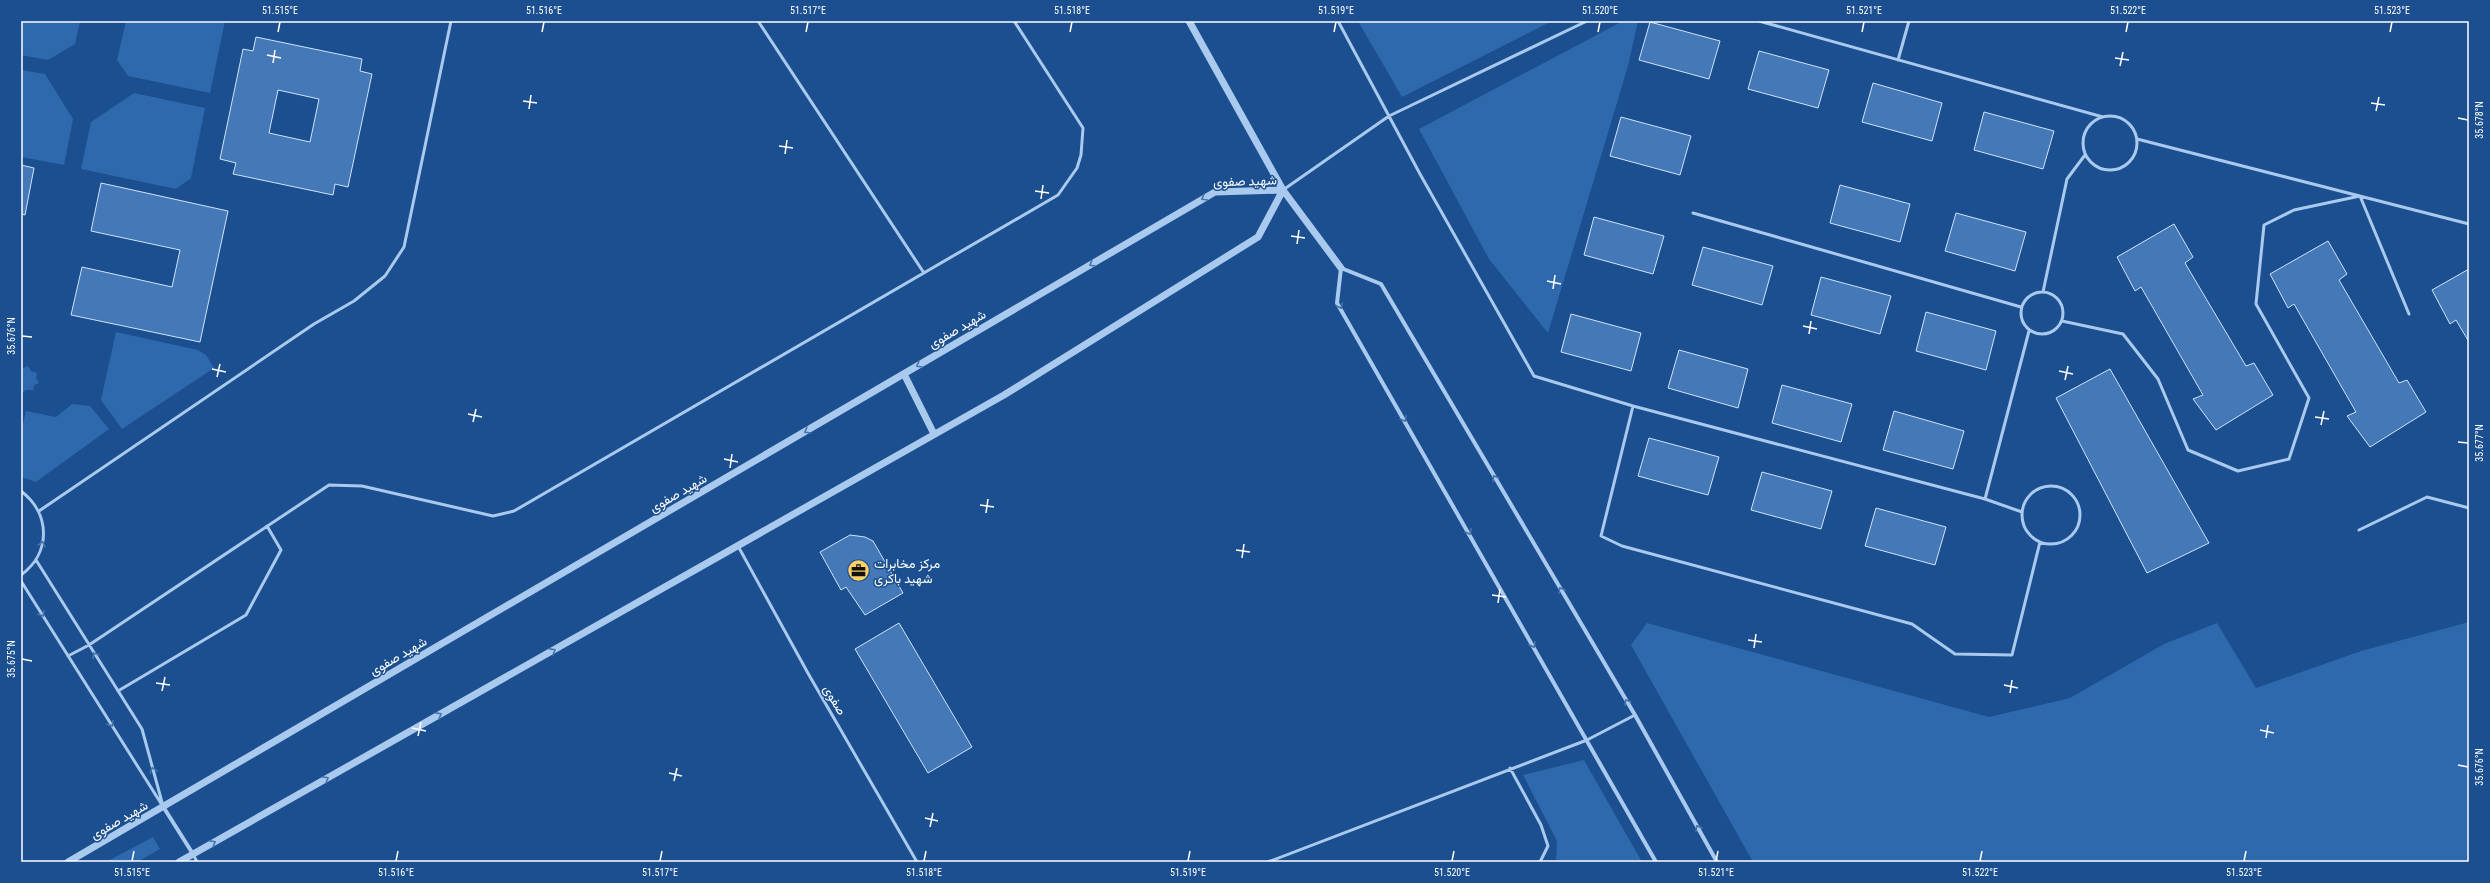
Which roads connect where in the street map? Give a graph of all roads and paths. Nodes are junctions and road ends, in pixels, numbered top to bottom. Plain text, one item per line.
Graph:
1 (451, 21) edge
2 (758, 21) edge
3 (1014, 21) edge
4 (1189, 21) edge
5 (1338, 21) edge
6 (1587, 21) edge
7 (1759, 21) edge
8 (1909, 21) edge
9 (1898, 60) junction
10 (1389, 116) junction
11 (2103, 117) junction
12 (2136, 139) junction
13 (2085, 155) junction
14 (1283, 190) junction
15 (2360, 196) junction
16 (1693, 213) dead end
17 (2469, 224) edge
18 (1340, 268) junction
19 (924, 273) junction
20 (2043, 292) junction
21 (2021, 307) junction
22 (2410, 314) dead end
23 (2062, 321) junction
24 (2029, 331) junction
25 (904, 374) junction
26 (1633, 406) junction
27 (934, 434) junction
28 (21, 491) edge
29 (1985, 499) junction
30 (2469, 508) edge
31 (39, 511) junction
32 (2022, 512) junction
33 (267, 526) junction
34 (2359, 530) dead end
35 (2040, 542) junction
36 (738, 546) junction
37 (36, 560) junction
38 (21, 575) edge
39 (21, 581) edge
40 (89, 644) junction
41 (68, 656) junction
42 (118, 691) junction
43 (1635, 715) junction
44 (1587, 740) junction
45 (1510, 768) junction
46 (164, 808) junction
47 (193, 854) junction
48 (68, 862) edge
49 (179, 862) edge
50 (197, 862) edge
51 (918, 862) edge
52 (1268, 862) edge
53 (1540, 862) edge
54 (1656, 862) edge
55 (1717, 862) edge

1 - 31 lane
2 - 19 lane
3 - 19 lane
4 - 14 street
5 - 10 lane
6 - 10 lane
7 - 9 lane
8 - 9 lane
9 - 11 lane
10 - 14 lane
10 - 26 lane
11 - 12 lane
11 - 13 lane
12 - 13 lane
12 - 15 lane
13 - 20 lane
14 - 18 street
14 -> 25 street, شهید صفوی
14 - 27 street, شهید صفوی
15 - 17 lane
15 - 22 lane
15 - 23 lane
16 - 21 lane
43 -> 18 street
18 -> 44 street
19 - 33 lane
20 - 21 lane
20 - 23 lane
21 - 24 lane
23 - 24 lane
24 - 29 lane
25 - 27 street
25 -> 46 street, شهید صفوی
26 - 29 lane
26 - 35 lane
27 - 36 street, شهید صفوی
28 - 31 lane
29 - 32 lane
30 - 34 lane
37 -> 31 lane
32 - 35 lane
32 - 35 lane
33 - 40 lane
33 - 42 lane
47 -> 36 street, شهید صفوی
36 - 51 lane, صفوی
37 - 38 lane
37 - 40 lane
39 -> 41 lane
40 - 41 lane
42 -> 40 lane
41 -> 46 lane
46 -> 42 lane
43 - 44 lane
55 -> 43 street
44 - 45 lane
44 - 54 street
45 - 52 lane
45 - 53 lane
46 - 47 street
46 - 48 street, شهید صفوی
47 - 49 street, شهید صفوی
47 - 50 lane

